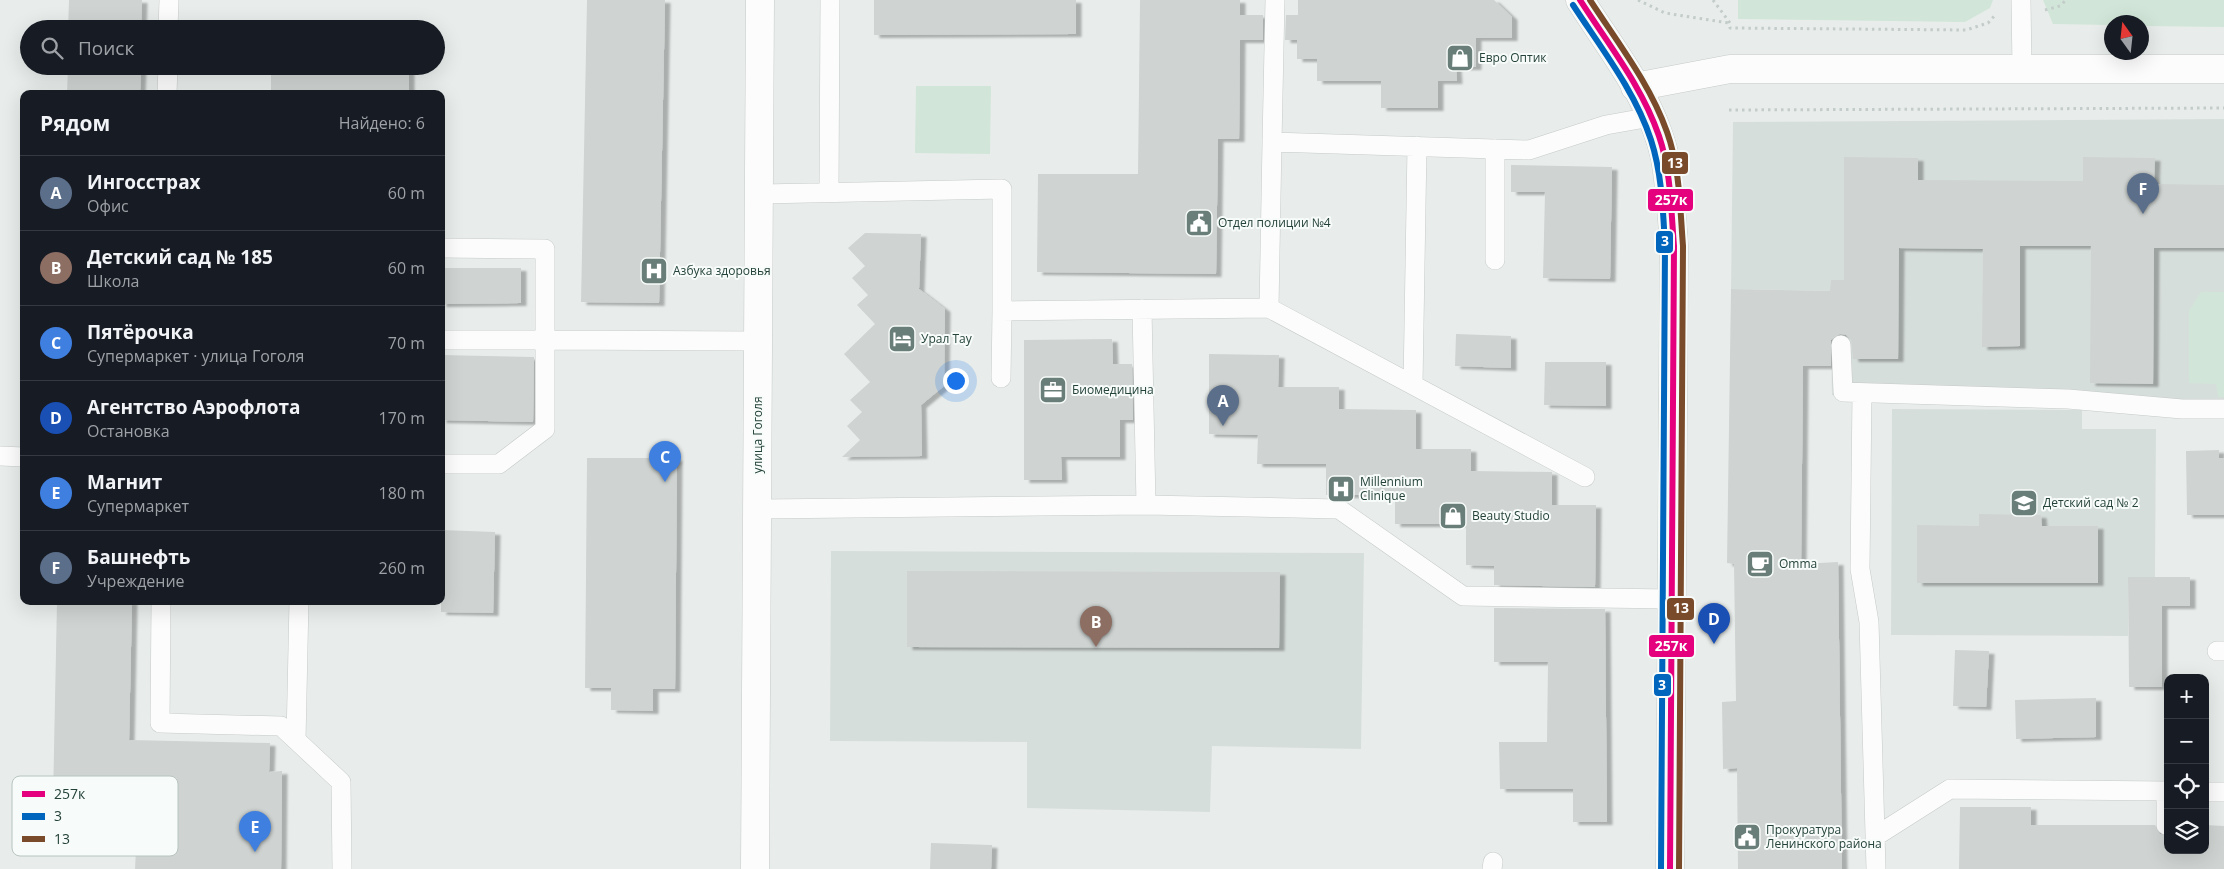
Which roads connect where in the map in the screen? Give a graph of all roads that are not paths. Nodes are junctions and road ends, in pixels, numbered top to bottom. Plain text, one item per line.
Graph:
1 (169, 0) edge
2 (760, 0) edge
3 (830, 0) edge
4 (1275, 0) edge
5 (1580, 0) edge
6 (2021, 0) edge
7 (168, 20) edge
8 (2022, 69) junction
9 (2224, 69) edge
10 (168, 75) edge
11 (1635, 87) junction
12 (168, 90) edge
13 (1651, 117) junction
14 (1272, 142) junction
15 (1417, 146) junction
16 (1495, 149) junction
17 (829, 192) junction
18 (759, 194) junction
19 (445, 248) edge
20 (1495, 260) dead end
21 (1269, 308) junction
22 (1142, 309) junction
23 (1002, 311) junction
24 (445, 340) edge
25 (545, 340) junction
26 (758, 341) junction
27 (1841, 345) dead end
28 (1001, 378) dead end
29 (1412, 385) junction
30 (1862, 393) junction
31 (2224, 409) edge
32 (0, 456) edge
33 (20, 457) edge
34 (445, 464) edge
35 (1585, 476) dead end
36 (1146, 505) junction
37 (758, 509) junction
38 (1671, 599) junction
39 (161, 605) edge
40 (299, 605) edge
41 (296, 740) junction
42 (2164, 792) edge
43 (2209, 792) edge
44 (2224, 792) edge
45 (1876, 836) junction
46 (342, 869) edge
47 (755, 869) edge
48 (1670, 869) edge
49 (1876, 869) edge

1 - 7 lane
2 - 18 street, улица Гоголя
3 - 17 lane
4 - 14 lane
5 - 11 street
6 - 8 lane
8 - 9 street
8 - 11 street
10 - 12 lane
11 - 13 street
13 - 16 lane
13 - 38 street
14 - 15 lane
14 - 21 lane
15 - 16 lane
15 - 29 lane
16 - 20 lane
17 - 18 lane
17 - 23 lane
18 - 26 street, улица Гоголя
19 - 25 lane
21 - 22 lane
21 - 29 lane
22 - 23 lane
22 - 36 lane
23 - 28 lane
24 - 25 lane
25 - 26 lane
25 - 34 lane
26 - 37 street, улица Гоголя
27 - 30 lane
29 - 35 lane
30 - 31 lane
30 - 45 lane
32 - 33 lane
36 - 37 lane
36 - 38 lane
37 - 47 street, улица Гоголя
38 - 48 street
39 - 41 lane
40 - 41 lane
41 - 46 lane
42 - 45 lane
43 - 44 lane
45 - 49 lane

